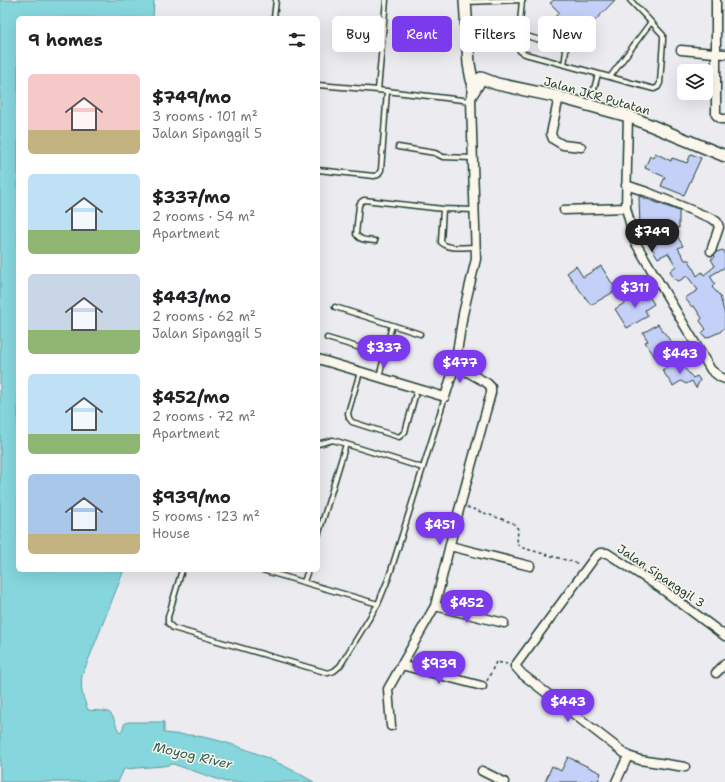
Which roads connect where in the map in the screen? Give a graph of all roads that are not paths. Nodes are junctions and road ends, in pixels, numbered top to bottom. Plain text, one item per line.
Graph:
1 (276, 0) edge
2 (386, 0) edge
3 (522, 0) edge
4 (630, 0) edge
5 (716, 0) edge
6 (466, 1) edge
7 (274, 16) edge
8 (521, 16) edge
9 (651, 22) junction
10 (530, 37) edge
11 (682, 50) dead end
12 (522, 52) edge
13 (716, 52) junction
14 (725, 54) edge
15 (564, 65) junction
16 (598, 74) junction
17 (610, 77) junction
18 (477, 81) junction
19 (320, 85) edge
20 (378, 90) junction
21 (388, 91) junction
22 (559, 96) junction
23 (470, 101) junction
24 (590, 105) junction
25 (628, 116) junction
26 (725, 119) edge
27 (398, 147) dead end
28 (581, 147) dead end
29 (725, 156) edge
30 (472, 158) junction
31 (320, 170) edge
32 (626, 185) junction
33 (626, 208) junction
34 (443, 209) junction
35 (475, 210) junction
36 (564, 210) dead end
37 (375, 240) dead end
38 (475, 247) junction
39 (711, 251) dead end
40 (335, 307) dead end
41 (392, 325) junction
42 (420, 334) dead end
43 (327, 338) dead end
44 (384, 355) junction
45 (320, 360) edge
46 (455, 365) junction
47 (360, 372) junction
48 (378, 377) junction
49 (725, 379) edge
50 (417, 389) junction
51 (445, 397) junction
52 (320, 443) edge
53 (346, 444) junction
54 (423, 468) junction
55 (320, 529) edge
56 (450, 546) junction
57 (530, 566) dead end
58 (181, 572) edge
59 (269, 572) edge
60 (307, 572) edge
61 (304, 582) junction
62 (378, 604) junction
63 (435, 606) junction
64 (504, 623) dead end
65 (725, 636) edge
66 (725, 664) edge
67 (401, 665) junction
68 (716, 673) dead end
69 (482, 686) road end
70 (391, 726) dead end
71 (628, 756) junction
72 (685, 767) dead end
73 (482, 771) dead end
74 (504, 782) edge
75 (616, 782) edge

1 - 7 lane
2 - 20 lane
3 - 6 lane
3 - 8 lane
4 - 9 lane
5 - 13 street
6 - 18 street
9 - 17 lane
9 - 17 lane
10 - 15 lane
11 - 13 street
12 - 15 lane
13 - 14 street
13 - 26 street
15 - 16 lane
16 - 17 lane
16 - 24 lane
18 - 22 street, Jalan JKR Putatan
18 - 23 street
19 - 20 lane
20 - 21 lane
21 - 23 lane
21 - 31 lane
22 - 24 street, Jalan JKR Putatan
22 - 28 street
23 - 30 street
24 - 25 street, Jalan JKR Putatan
25 - 29 street, Jalan JKR Putatan
25 - 32 street
27 - 30 lane
30 - 35 street
32 - 33 street
32 - 39 street
33 - 36 street
33 - 49 street
34 - 35 lane
34 - 37 lane
34 - 38 lane
35 - 38 street
38 - 46 street
40 - 41 lane
41 - 42 lane
41 - 44 lane
43 - 44 lane
44 - 48 lane
45 - 47 street
46 - 51 street
46 - 56 street
47 - 48 street
47 - 50 lane
48 - 50 street
50 - 51 street
51 - 54 lane
52 - 53 lane
53 - 54 lane
53 - 55 lane
54 - 62 lane
56 - 57 street
56 - 63 street
58 - 62 lane
59 - 61 lane
60 - 61 lane
61 - 62 lane
63 - 64 street
63 - 67 street
65 - 71 street, Jalan Sipanggil 3
66 - 68 street
67 - 69 street
67 - 70 street
71 - 72 street
71 - 75 street
73 - 74 street

